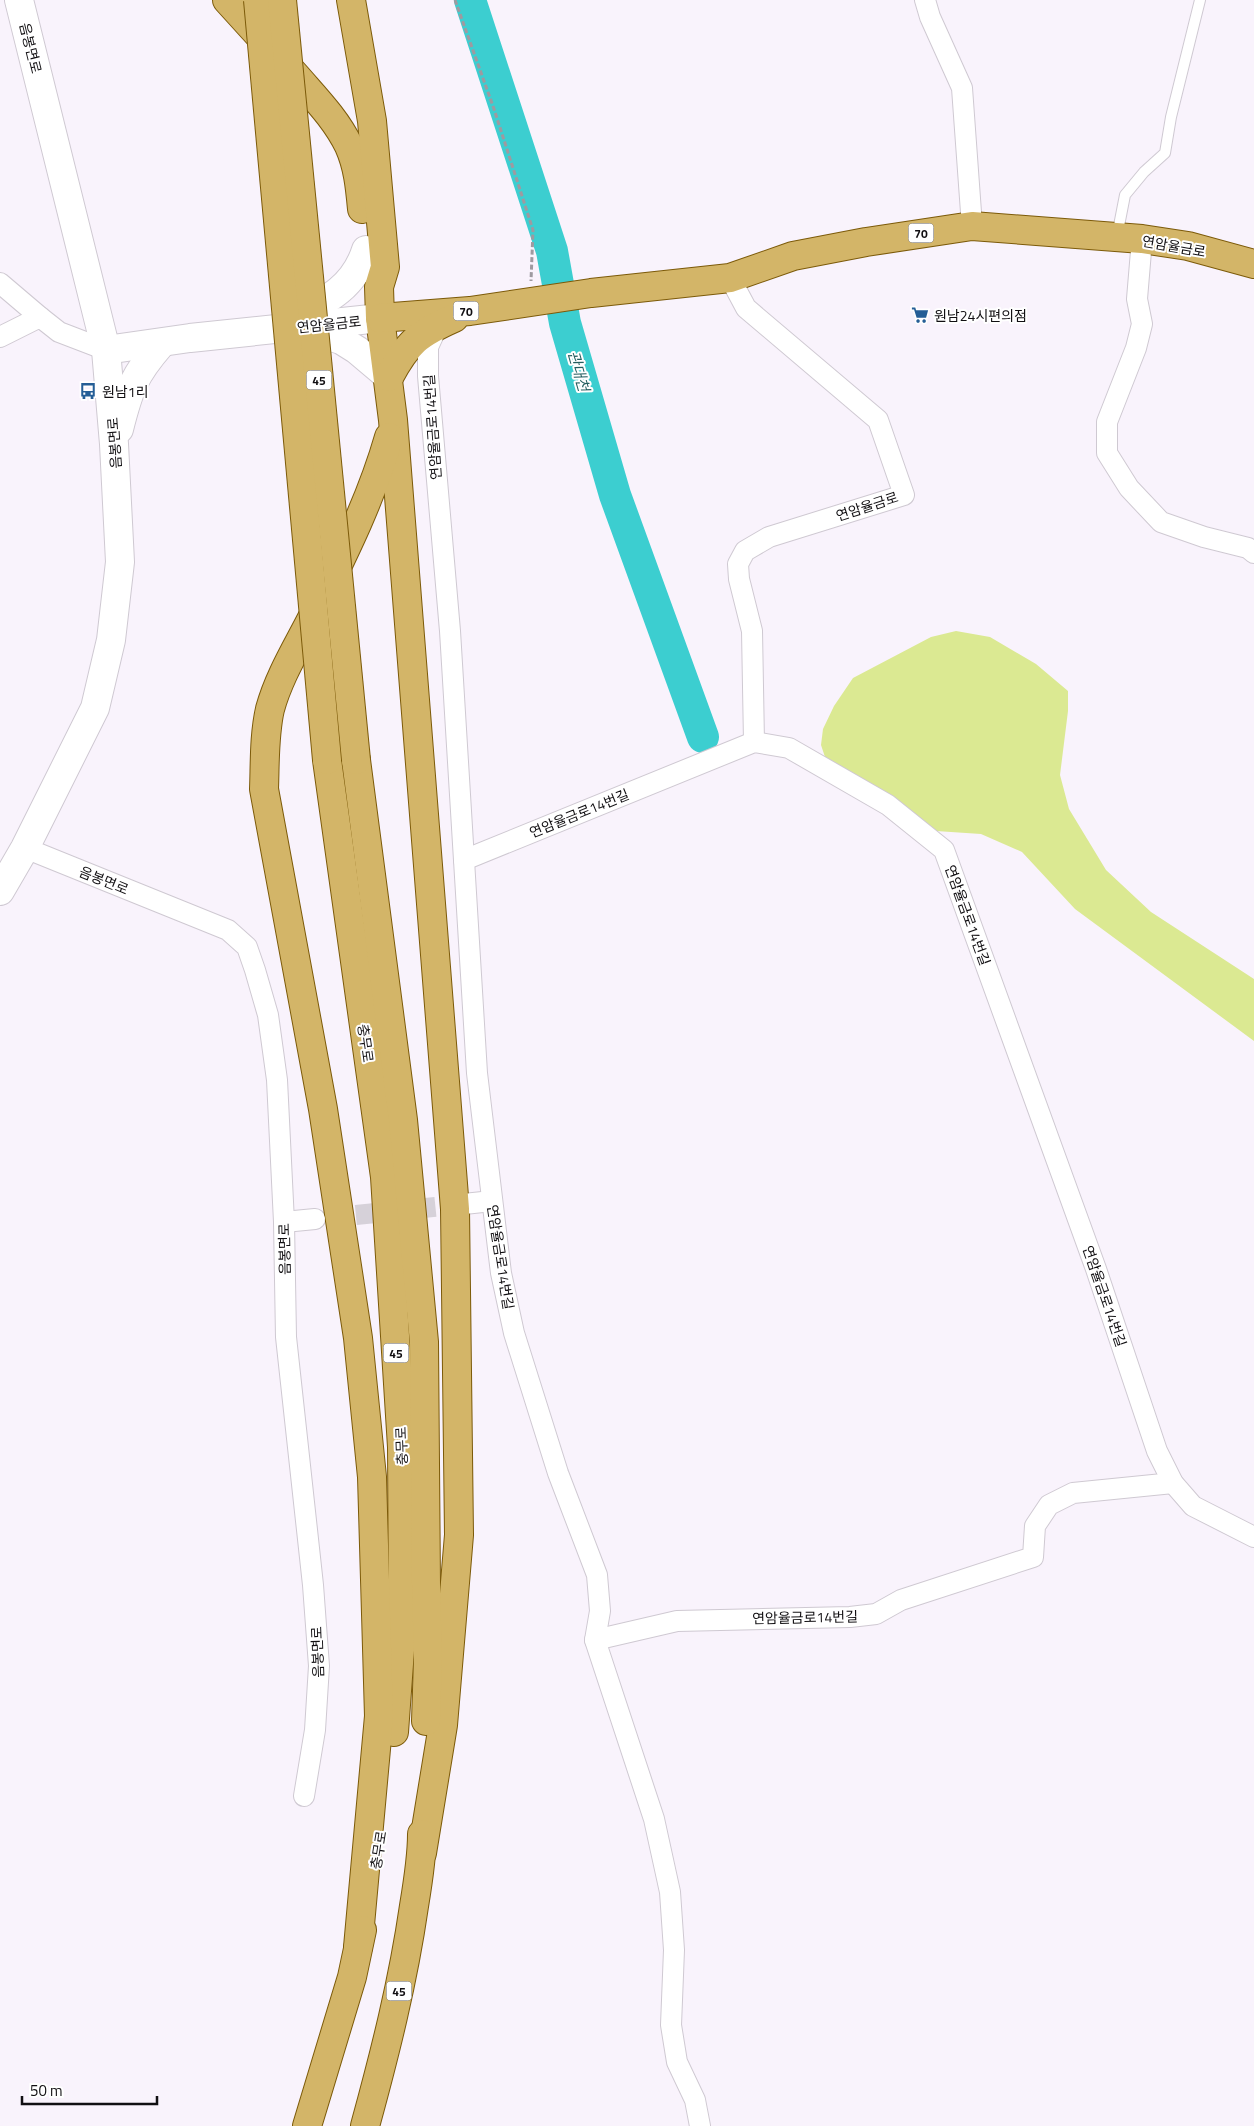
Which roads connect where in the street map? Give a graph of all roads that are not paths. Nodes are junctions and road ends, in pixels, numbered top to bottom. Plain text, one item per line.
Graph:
1 (19, 0) edge
2 (227, 0) edge
3 (258, 0) edge
4 (282, 0) edge
5 (351, 0) edge
6 (925, 0) edge
7 (1200, 0) edge
8 (972, 226) junction
9 (1129, 238) junction
10 (366, 250) junction
11 (1254, 264) edge
12 (730, 278) junction
13 (0, 283) edge
14 (379, 287) junction
15 (470, 311) junction
16 (40, 317) junction
17 (380, 318) junction
18 (438, 325) junction
19 (299, 327) junction
20 (271, 330) junction
21 (0, 338) edge
22 (161, 344) junction
23 (106, 350) junction
24 (389, 377) junction
25 (393, 420) junction
26 (114, 444) junction
27 (1254, 553) edge
28 (754, 742) junction
29 (25, 848) junction
30 (464, 860) junction
31 (0, 891) edge
32 (492, 1202) junction
33 (464, 1204) tunnel mouth
34 (315, 1219) tunnel mouth
35 (284, 1222) junction
36 (1173, 1483) junction
37 (1254, 1537) edge
38 (595, 1640) junction
39 (304, 1796) dead end
40 (422, 1852) junction
41 (358, 1947) junction
42 (307, 2126) edge
43 (365, 2126) edge
44 (700, 2126) edge

1 - 23 street, 음봉면로
2 - 10 main road
3 - 41 main road, 충무로 / 45, bridge
4 - 40 main road, 충무로 / 45, bridge
5 - 14 main road
6 - 8 street
7 - 9 lane
8 - 9 main road, 연암율금로 / 70
8 - 12 main road, 연암율금로 / 70
9 - 11 main road, 연암율금로 / 70
9 - 27 street
10 - 14 main road
10 - 20 street
12 - 15 main road, 연암율금로 / 70
12 - 28 street, 연암율금로
13 - 16 street
14 - 17 main road
15 - 17 main road, 연암율금로 / 70
15 - 18 main road
16 - 21 street
16 - 23 street
17 - 19 street, 연암율금로 / 70
17 - 24 main road
18 - 24 main road
18 - 30 street, 연암율금로14번길
19 - 20 street, 연암율금로 / 70
19 - 24 street
20 - 22 street, 연암율금로 / 70
22 - 23 street, 연암율금로 / 70
22 - 26 street
23 - 26 street, 음봉면로
24 - 25 main road
25 - 40 main road
25 - 41 main road
26 - 29 street, 음봉면로
28 - 30 street, 연암율금로14번길
28 - 36 street, 연암율금로14번길
29 - 31 street, 음봉면로
29 - 35 street, 음봉면로
30 - 32 street, 연암율금로14번길
32 - 33 street
32 - 38 street, 연암율금로14번길
34 - 35 street
35 - 39 street, 음봉면로
36 - 37 street, 연암율금로14번길
36 - 38 street, 연암율금로14번길
38 - 44 street, 연암율금로14번길
40 - 43 main road, 충무로 / 45
41 - 42 main road, 충무로 / 45

